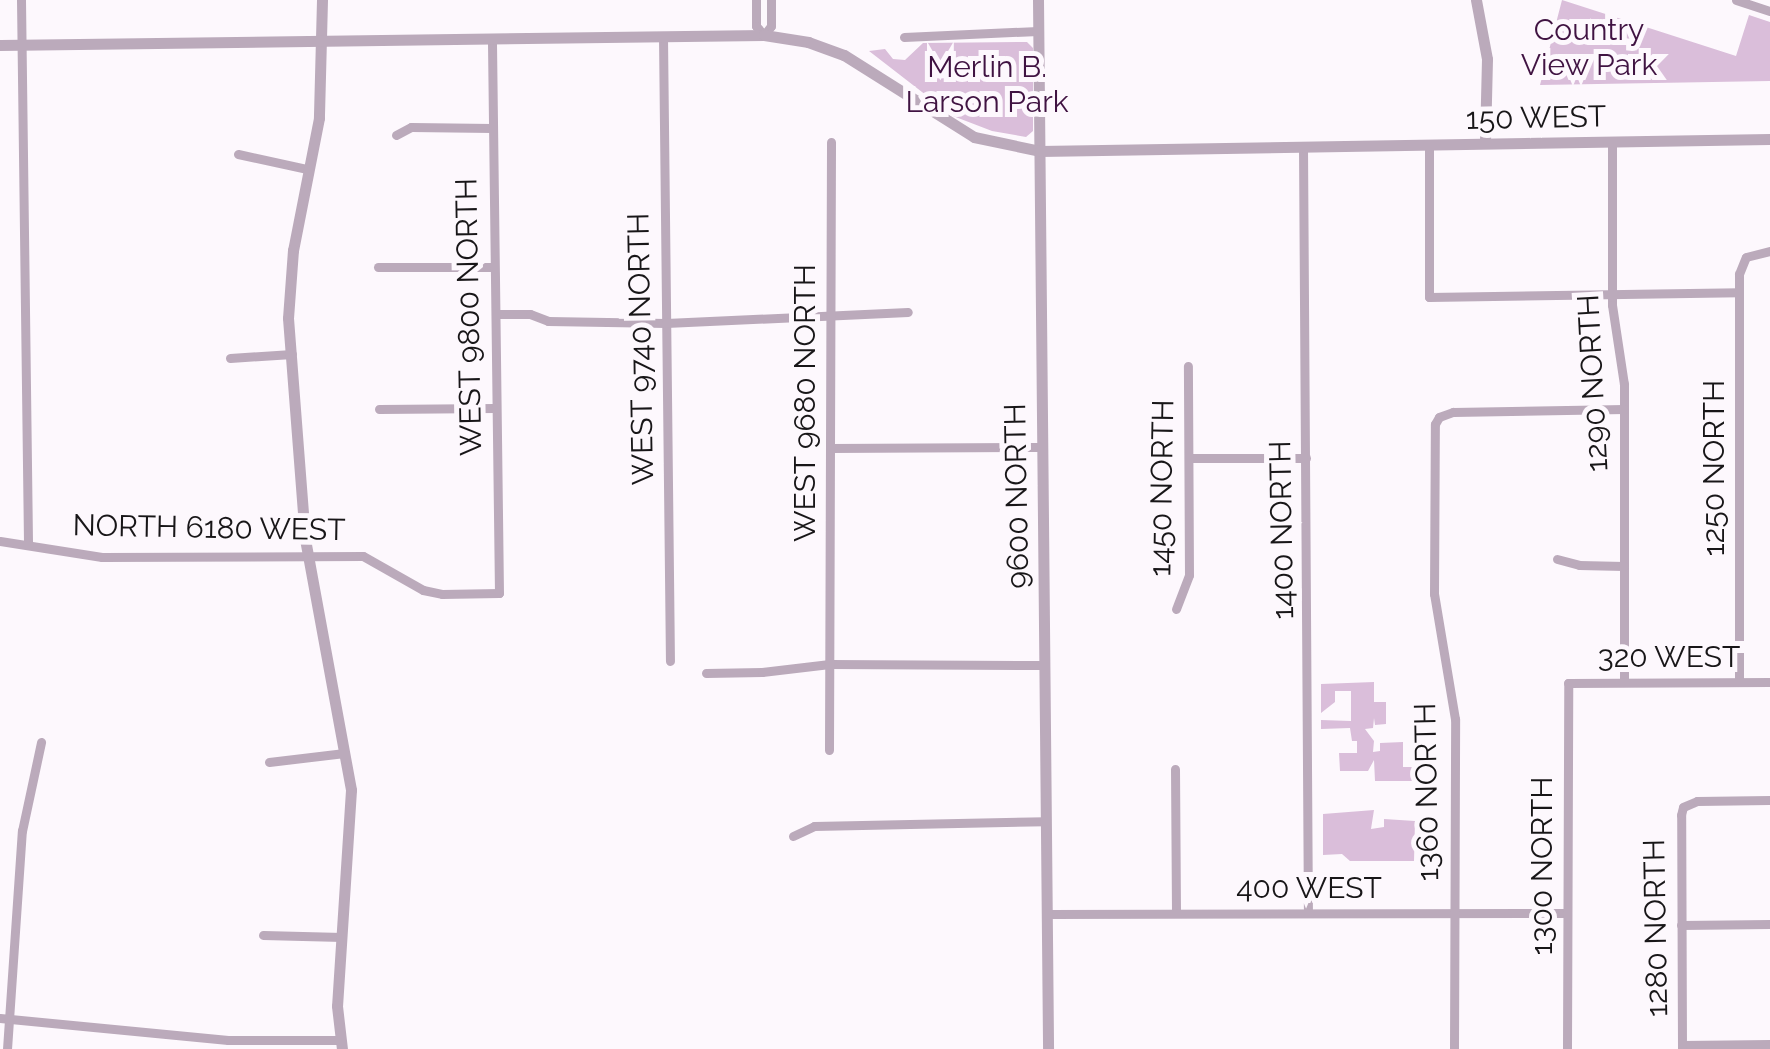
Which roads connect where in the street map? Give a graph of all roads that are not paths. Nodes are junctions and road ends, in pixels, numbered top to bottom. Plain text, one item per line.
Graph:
1 (21, 0) edge
2 (322, 0) edge
3 (756, 0) edge
4 (772, 0) edge
5 (1038, 0) edge
6 (1476, 0) edge
7 (1736, 0) edge
8 (1770, 11) edge
9 (1038, 31) junction
10 (764, 35) junction
11 (663, 37) junction
12 (904, 37) dead end
13 (322, 40) junction
14 (492, 40) junction
15 (24, 44) junction
16 (0, 45) edge
17 (492, 128) junction
18 (396, 134) dead end
19 (1770, 139) edge
20 (831, 142) dead end
21 (1612, 142) junction
22 (1485, 143) junction
23 (1429, 146) junction
24 (1303, 147) junction
25 (1040, 151) junction
26 (238, 154) dead end
27 (307, 169) junction
28 (1770, 251) edge
29 (378, 267) dead end
30 (494, 267) junction
31 (1739, 292) junction
32 (1612, 294) junction
33 (908, 312) dead end
34 (496, 314) junction
35 (830, 314) junction
36 (666, 322) junction
37 (292, 354) junction
38 (230, 358) dead end
39 (1188, 366) dead end
40 (495, 408) junction
41 (379, 409) dead end
42 (1624, 410) junction
43 (1041, 447) junction
44 (830, 448) junction
45 (1189, 458) junction
46 (1306, 458) junction
47 (0, 541) edge
48 (28, 544) junction
49 (308, 554) junction
50 (1557, 560) dead end
51 (1624, 566) junction
52 (500, 593) joint
53 (1176, 608) dead end
54 (670, 661) dead end
55 (830, 664) junction
56 (1044, 664) junction
57 (706, 673) dead end
58 (1624, 682) junction
59 (1738, 682) junction
60 (1770, 682) edge
61 (1568, 683) joint
62 (41, 742) dead end
63 (830, 750) dead end
64 (344, 753) junction
65 (269, 762) dead end
66 (1175, 769) dead end
67 (1770, 800) edge
68 (1045, 821) junction
69 (793, 836) dead end
70 (1308, 912) junction
71 (1176, 913) junction
72 (1567, 913) junction
73 (1050, 914) junction
74 (1454, 914) junction
75 (1770, 924) edge
76 (1681, 925) junction
77 (263, 935) dead end
78 (342, 937) junction
79 (4, 1019) edge
80 (341, 1044) edge
81 (1770, 1044) edge
82 (228, 1045) edge
83 (1682, 1047) edge
84 (7, 1049) edge
85 (1048, 1049) edge
86 (1454, 1049) edge
87 (1566, 1049) edge

1 - 15 street
2 - 13 street
3 - 10 street
4 - 10 street
5 - 9 street, 9600 NORTH
6 - 22 street
7 - 8 street
9 - 12 street
9 - 25 street, 9600 NORTH
10 - 11 street, 150 WEST
10 - 25 street, 150 WEST
11 - 14 street, 150 WEST
11 - 36 street, WEST 9740 NORTH
13 - 14 street, 150 WEST
13 - 15 street, 150 WEST
13 - 27 street
14 - 17 street, WEST 9800 NORTH
15 - 16 street, 150 WEST
15 - 48 street
17 - 18 street
17 - 30 street, WEST 9800 NORTH
19 - 21 street, 150 WEST
20 - 35 street, WEST 9680 NORTH
21 - 22 street, 150 WEST
21 - 32 street, 1290 NORTH
22 - 23 street, 150 WEST
23 - 24 street, 150 WEST
23 - 32 street
24 - 25 street, 150 WEST
24 - 46 street, 1400 NORTH
25 - 43 street, 9600 NORTH
26 - 27 street
27 - 37 street
28 - 31 street, 1250 NORTH
29 - 30 street
30 - 34 street, WEST 9800 NORTH
31 - 32 street
31 - 59 street, 1250 NORTH
32 - 42 street, 1290 NORTH
33 - 35 street
34 - 36 street
34 - 40 street, WEST 9800 NORTH
35 - 36 street
35 - 44 street, WEST 9680 NORTH
36 - 54 street, WEST 9740 NORTH
37 - 38 street
37 - 49 street
39 - 45 street, 1450 NORTH
40 - 41 street
40 - 52 street, WEST 9800 NORTH
42 - 51 street, 1290 NORTH
42 - 74 street, 1360 NORTH
43 - 44 street
43 - 56 street, 9600 NORTH
44 - 55 street, WEST 9680 NORTH
45 - 46 street
45 - 53 street, 1450 NORTH
46 - 70 street, 1400 NORTH
47 - 48 street, NORTH 6180 WEST
48 - 49 street, NORTH 6180 WEST
49 - 52 street, NORTH 6180 WEST
49 - 64 street
50 - 51 street
51 - 58 street, 1290 NORTH
55 - 56 street
55 - 57 street
55 - 63 street, WEST 9680 NORTH
56 - 68 street, 9600 NORTH
58 - 59 street, 320 WEST
58 - 61 street, 320 WEST
59 - 60 street, 320 WEST
61 - 72 street, 1300 NORTH
62 - 79 street
64 - 65 street
64 - 78 street
66 - 71 street
67 - 76 street, 1280 NORTH
68 - 69 street
68 - 73 street, 9600 NORTH
70 - 71 street, 400 WEST
70 - 74 street, 400 WEST
71 - 73 street, 400 WEST
72 - 74 street, 400 WEST
72 - 87 street, 1300 NORTH
73 - 85 street, 9600 NORTH
74 - 86 street, 1360 NORTH
75 - 76 street
76 - 83 street, 1280 NORTH
77 - 78 street
78 - 80 street
79 - 82 street
79 - 84 street
80 - 82 street
81 - 83 street

